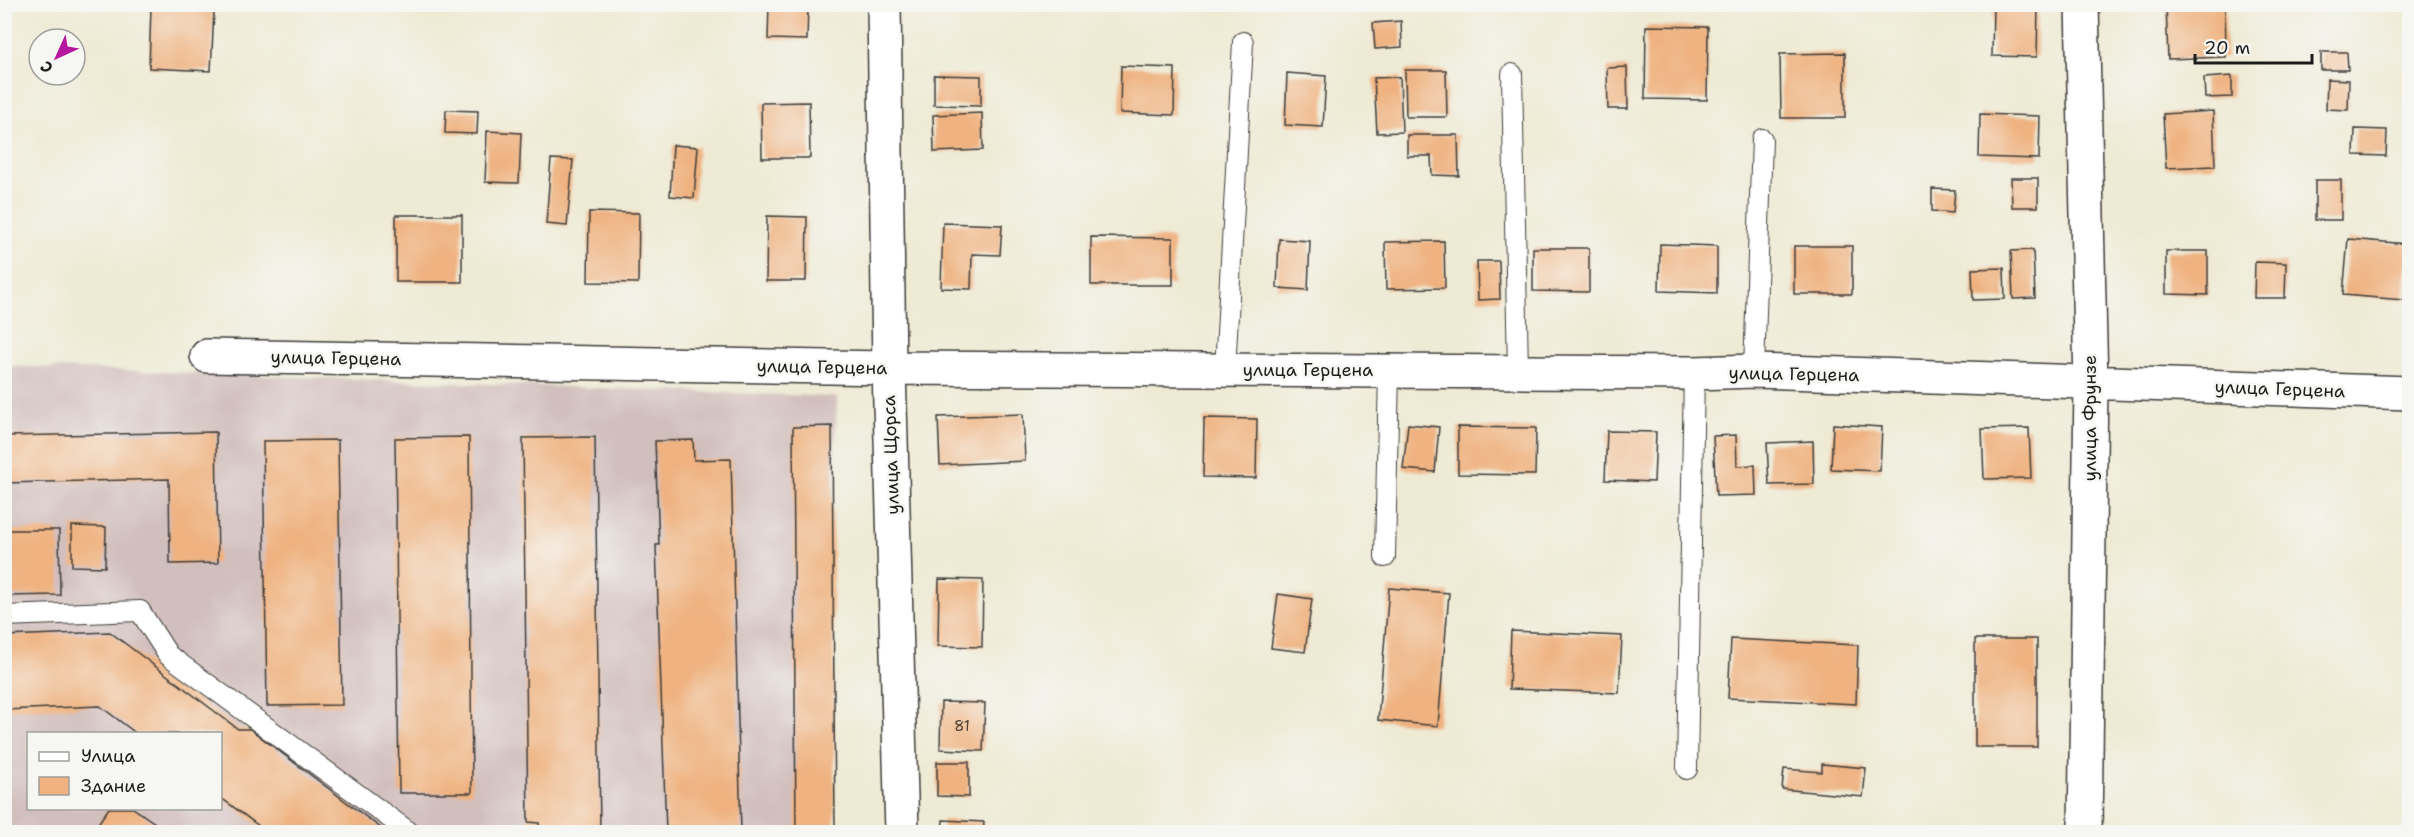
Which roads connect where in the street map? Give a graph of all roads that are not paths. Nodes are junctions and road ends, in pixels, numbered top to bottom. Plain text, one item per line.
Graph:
1 (884, 4) edge
2 (2082, 4) edge
3 (1243, 42) dead end
4 (1512, 74) dead end
5 (1762, 139) dead end
6 (207, 356) dead end
7 (888, 368) junction
8 (1225, 370) junction
9 (1389, 370) junction
10 (1518, 371) junction
11 (1754, 371) junction
12 (1694, 373) junction
13 (2091, 384) junction
14 (2409, 393) edge
15 (1385, 557) dead end
16 (4, 616) edge
17 (1687, 769) dead end
18 (409, 832) edge
19 (902, 832) edge
20 (2085, 832) edge

1 - 7 street, улица Щорса
2 - 13 street, улица Фрунзе
3 - 8 lane
4 - 10 lane
5 - 11 lane
6 - 7 street, улица Герцена
7 - 8 street, улица Герцена
7 - 19 street, улица Щорса
8 - 9 street, улица Герцена
9 - 10 street, улица Герцена
9 - 15 lane
10 - 12 street, улица Герцена
11 - 12 street, улица Герцена
11 - 13 street, улица Герцена
12 - 17 lane
13 - 14 street, улица Герцена
13 - 20 street, улица Фрунзе
16 - 18 lane

